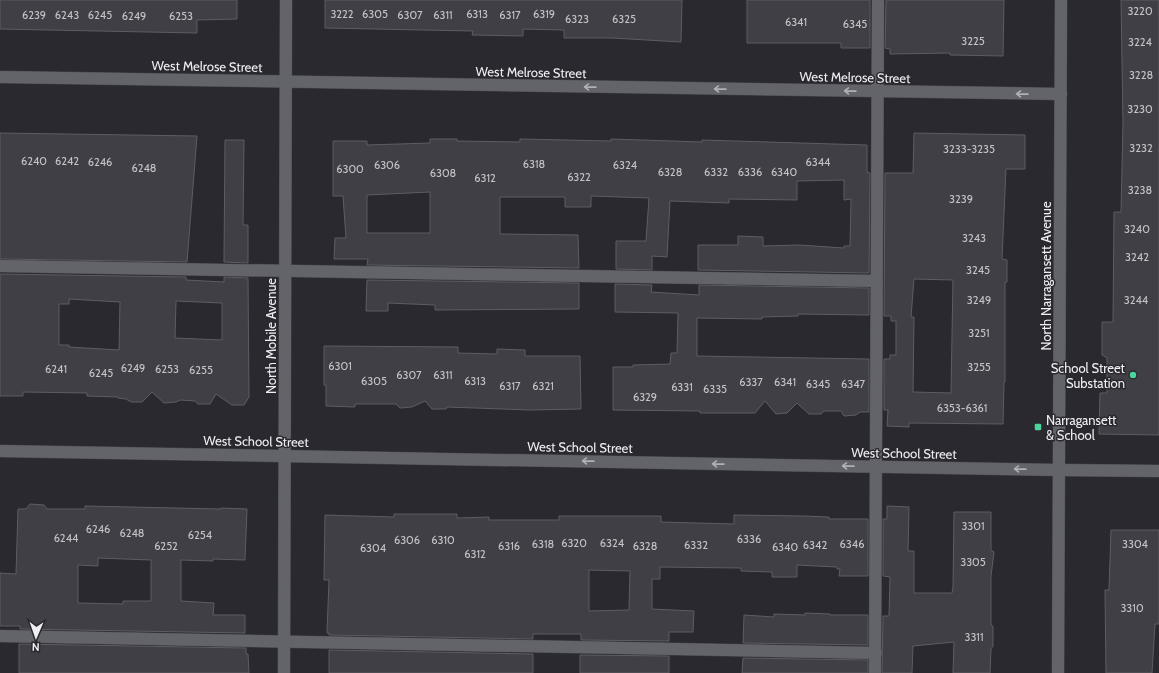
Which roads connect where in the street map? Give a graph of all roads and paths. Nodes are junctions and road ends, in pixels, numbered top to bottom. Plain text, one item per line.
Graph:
1 (286, 0) edge
2 (878, 0) edge
3 (1061, 0) edge
4 (0, 77) edge
5 (286, 82) junction
6 (878, 91) junction
7 (1061, 94) junction
8 (0, 266) edge
9 (285, 271) junction
10 (877, 282) junction
11 (0, 451) edge
12 (285, 456) junction
13 (877, 466) junction
14 (1059, 470) junction
15 (1159, 471) edge
16 (0, 636) edge
17 (284, 642) junction
18 (876, 653) junction
19 (284, 673) edge
20 (876, 673) edge
21 (1058, 673) edge

1 - 5 street, North Mobile Avenue
2 - 6 street
3 - 7 street, North Narragansett Avenue
4 - 5 street, West Melrose Street
6 -> 5 street, West Melrose Street
5 - 9 street, North Mobile Avenue
7 -> 6 street, West Melrose Street
6 - 10 street
7 - 14 street, North Narragansett Avenue
8 - 9 street
9 - 10 street
9 - 12 street, North Mobile Avenue
10 - 13 street
11 - 12 street, West School Street
13 -> 12 street, West School Street
12 - 17 street, North Mobile Avenue
14 -> 13 street, West School Street
13 - 18 street
14 - 15 street, West School Street
14 - 21 street, North Narragansett Avenue
16 - 17 street
17 - 18 street
17 - 19 street, North Mobile Avenue
18 - 20 street

